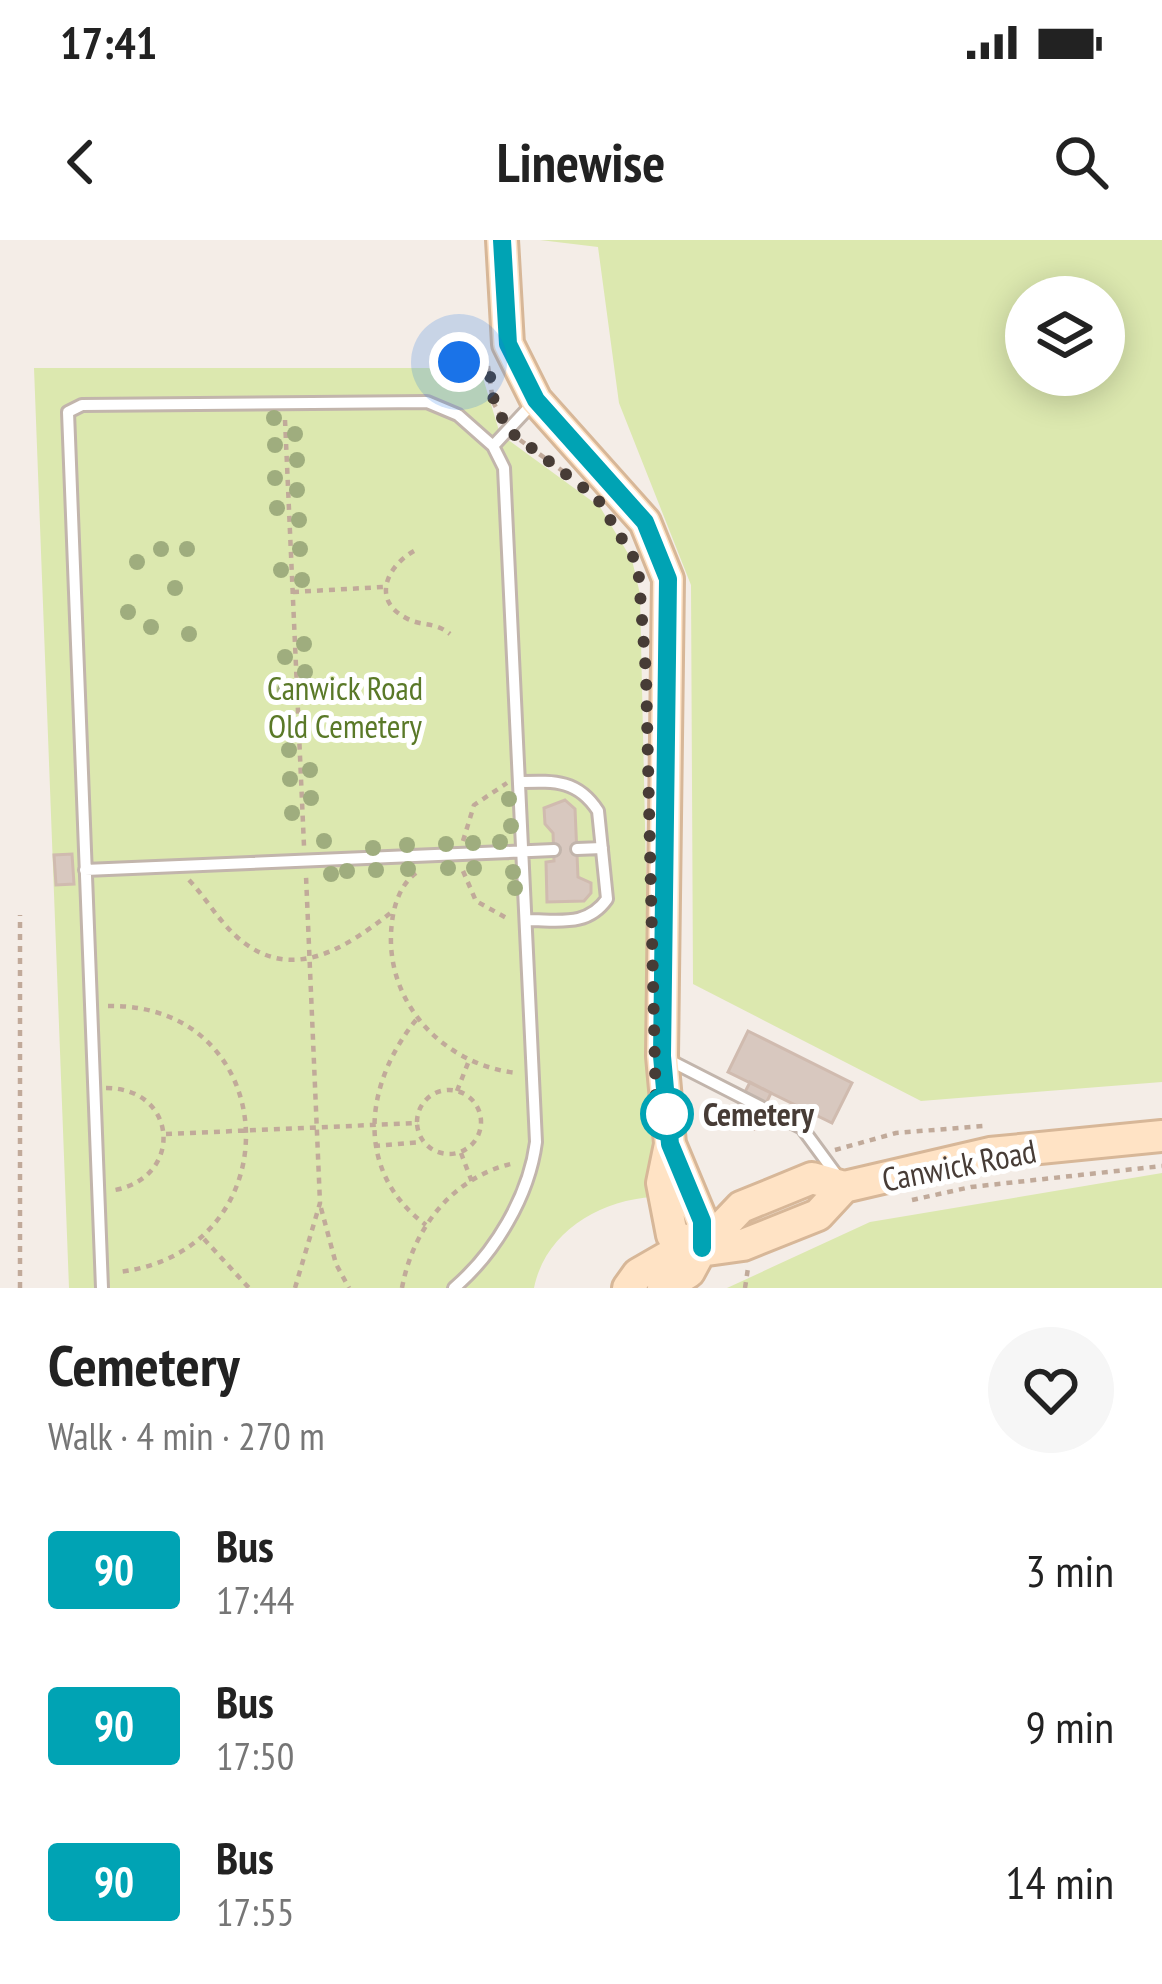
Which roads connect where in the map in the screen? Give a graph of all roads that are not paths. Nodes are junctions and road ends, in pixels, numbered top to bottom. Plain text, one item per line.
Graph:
1 (502, 240) edge
2 (536, 400) junction
3 (493, 446) junction
4 (521, 782) junction
5 (602, 848) junction
6 (577, 849) dead end
7 (554, 850) dead end
8 (524, 852) junction
9 (85, 870) junction
10 (527, 920) junction
11 (662, 1056) junction
12 (1162, 1136) edge
13 (844, 1187) junction
14 (702, 1248) junction
15 (101, 1281) edge
16 (454, 1288) edge
17 (628, 1288) edge
18 (663, 1288) edge

1 - 2 main road
2 - 3 lane
2 - 11 main road
3 - 4 lane
3 - 9 lane
4 - 5 lane
4 - 8 lane
5 - 6 lane
5 - 10 lane
7 - 8 lane
8 - 9 lane
8 - 10 lane
9 - 15 lane
10 - 16 lane
11 - 13 lane
11 - 14 main road
12 - 13 main road, Canwick Road
13 - 14 main road, Canwick Road
14 - 17 main road, Canwick Road
14 - 18 main road

